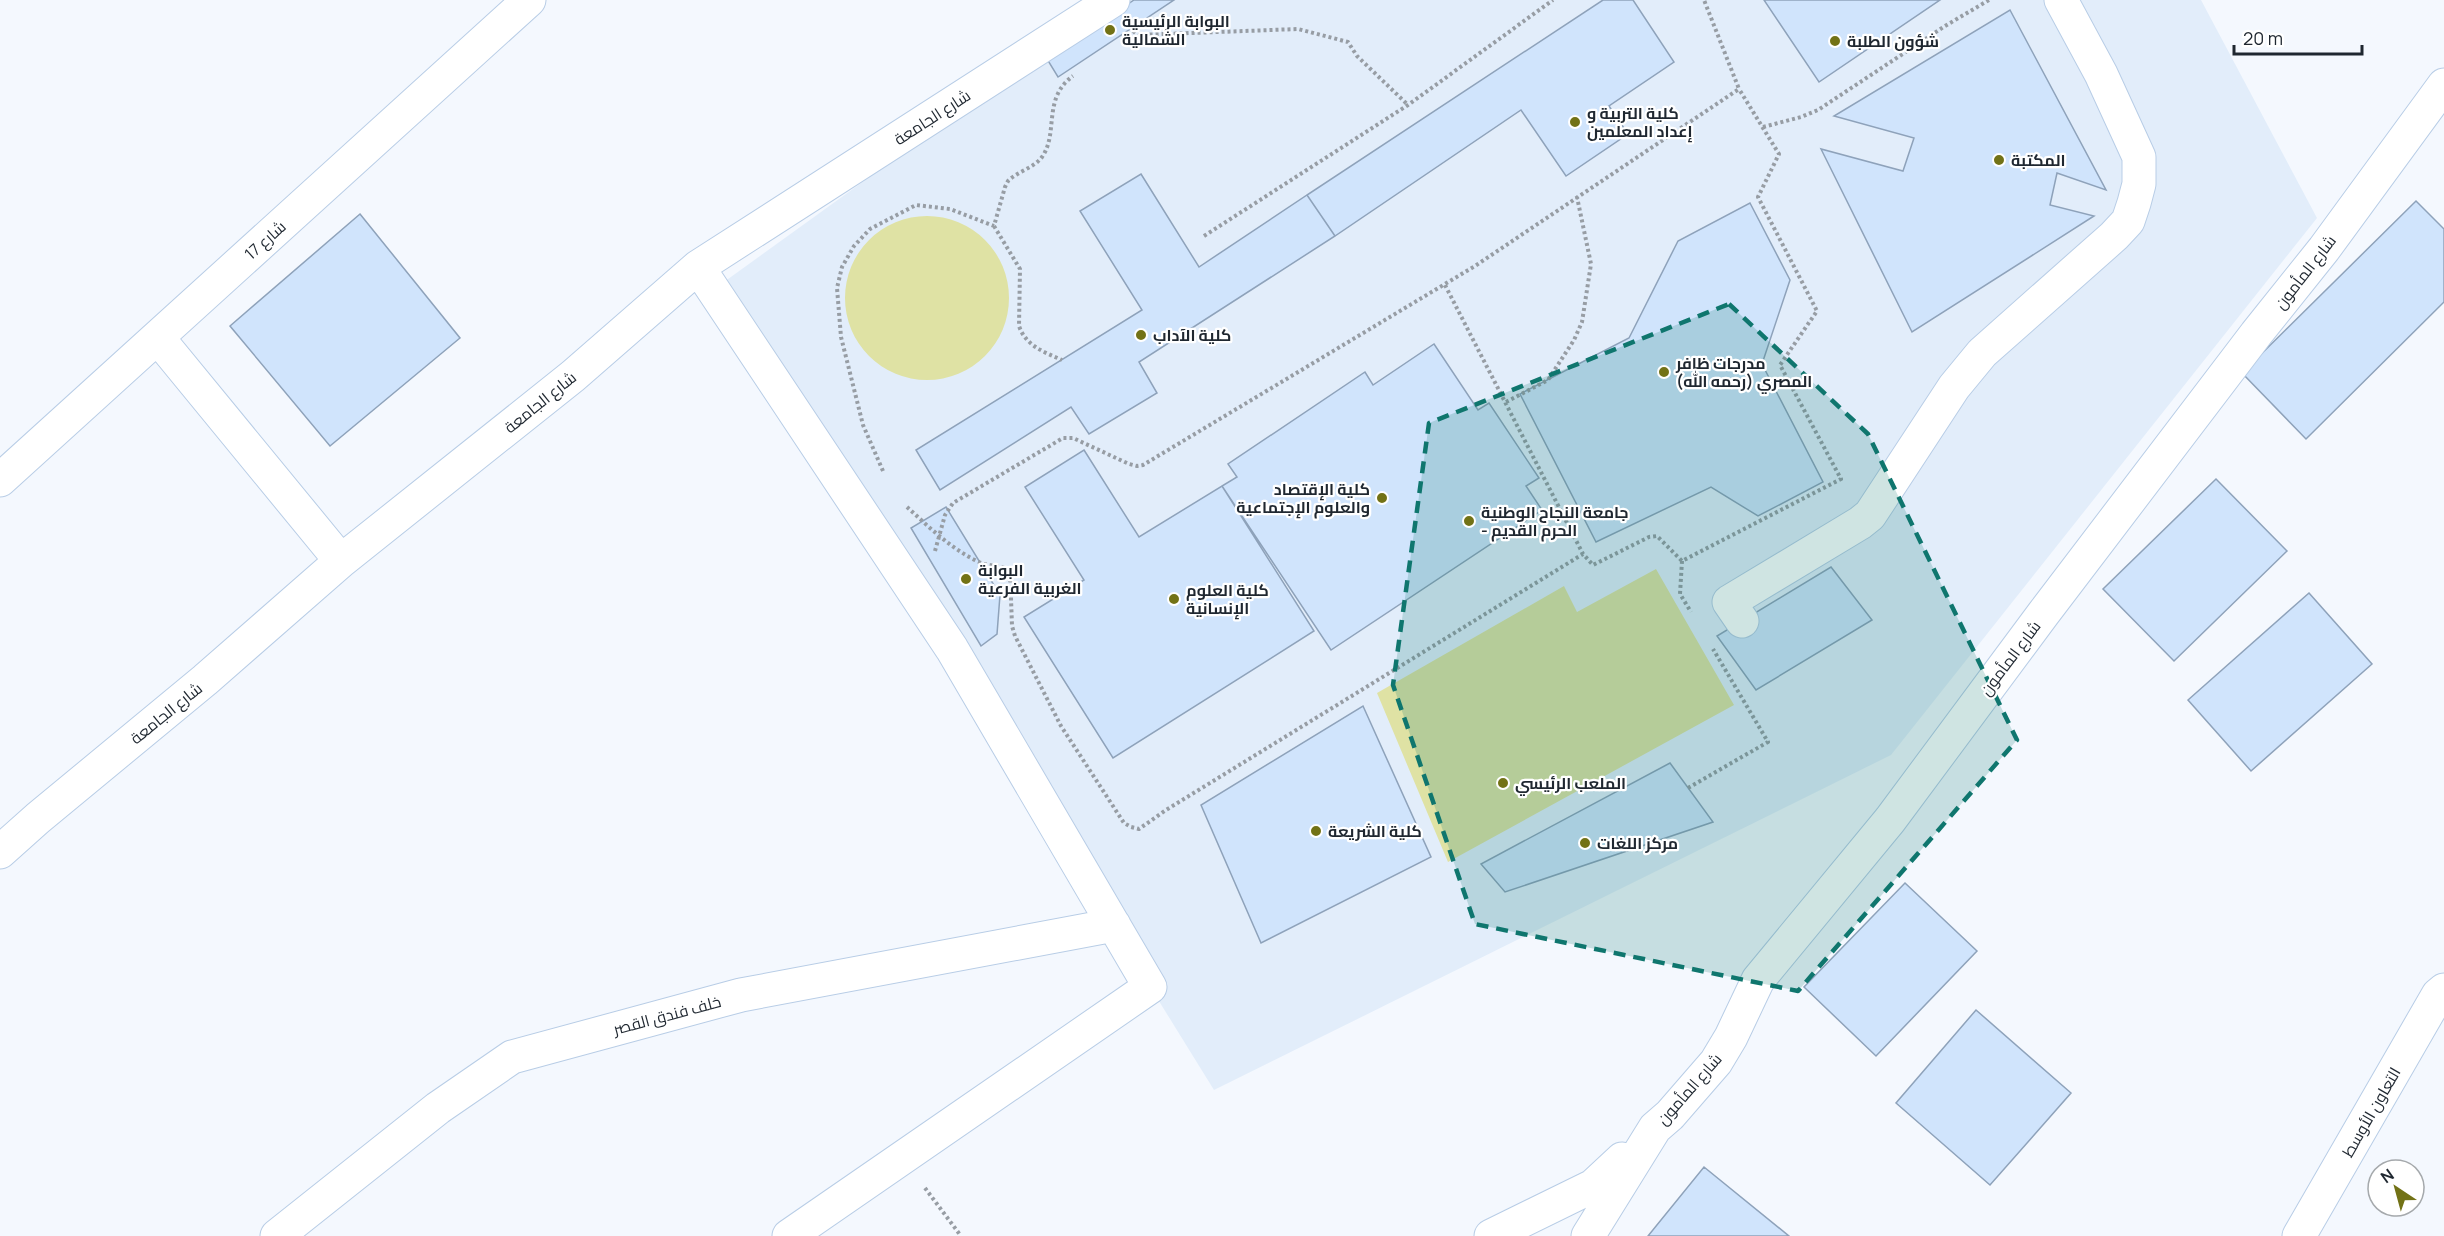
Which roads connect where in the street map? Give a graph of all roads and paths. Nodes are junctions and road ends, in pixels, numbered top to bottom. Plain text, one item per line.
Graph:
1 (529, 0) edge
2 (1553, 0) edge
3 (1704, 0) edge
4 (1989, 0) edge
5 (2061, 0) edge
6 (1111, 2) edge
7 (1076, 73) dead end
8 (2444, 85) edge
9 (1740, 89) junction
10 (1408, 105) junction
11 (1763, 127) junction
12 (1577, 197) junction
13 (994, 226) junction
14 (1204, 236) dead end
15 (698, 267) junction
16 (1445, 285) junction
17 (158, 338) junction
18 (1062, 360) dead end
19 (1506, 402) junction
20 (887, 479) dead end
21 (0, 480) edge
22 (900, 500) dead end
23 (949, 507) dead end
24 (1584, 554) junction
25 (341, 561) junction
26 (1682, 561) junction
27 (1692, 614) dead end
28 (1742, 621) dead end
29 (1710, 643) dead end
30 (1688, 788) dead end
31 (0, 852) edge
32 (1114, 925) junction
33 (2444, 990) edge
34 (1684, 1099) junction
35 (902, 1157) junction
36 (278, 1236) edge
37 (789, 1236) edge
38 (961, 1236) edge
39 (1491, 1236) edge
40 (1588, 1236) edge
41 (2299, 1236) edge

1 - 17 street, شارع 17
2 - 10 path
3 - 9 path
4 - 11 path
5 - 28 street
6 - 10 path
6 - 15 street, شارع الجامعة
7 - 13 path
8 - 34 street, شارع المأمون
9 - 11 path
9 - 12 path
10 - 14 path
11 - 26 path
12 - 16 path
12 - 19 path
13 - 18 path
13 - 20 path
15 - 25 street, شارع الجامعة
15 - 32 street
16 - 19 path
16 - 23 path
17 - 21 street, شارع 17
17 - 25 street
19 - 24 path
22 - 24 path
24 - 26 path
25 - 31 street, شارع الجامعة
26 - 27 path
29 - 30 path
32 - 35 street
32 - 36 street, خلف فندق القصر
33 - 41 street, التعاون الأوسط
34 - 39 street
34 - 40 street, شارع المأمون
35 - 37 street
35 - 38 path

